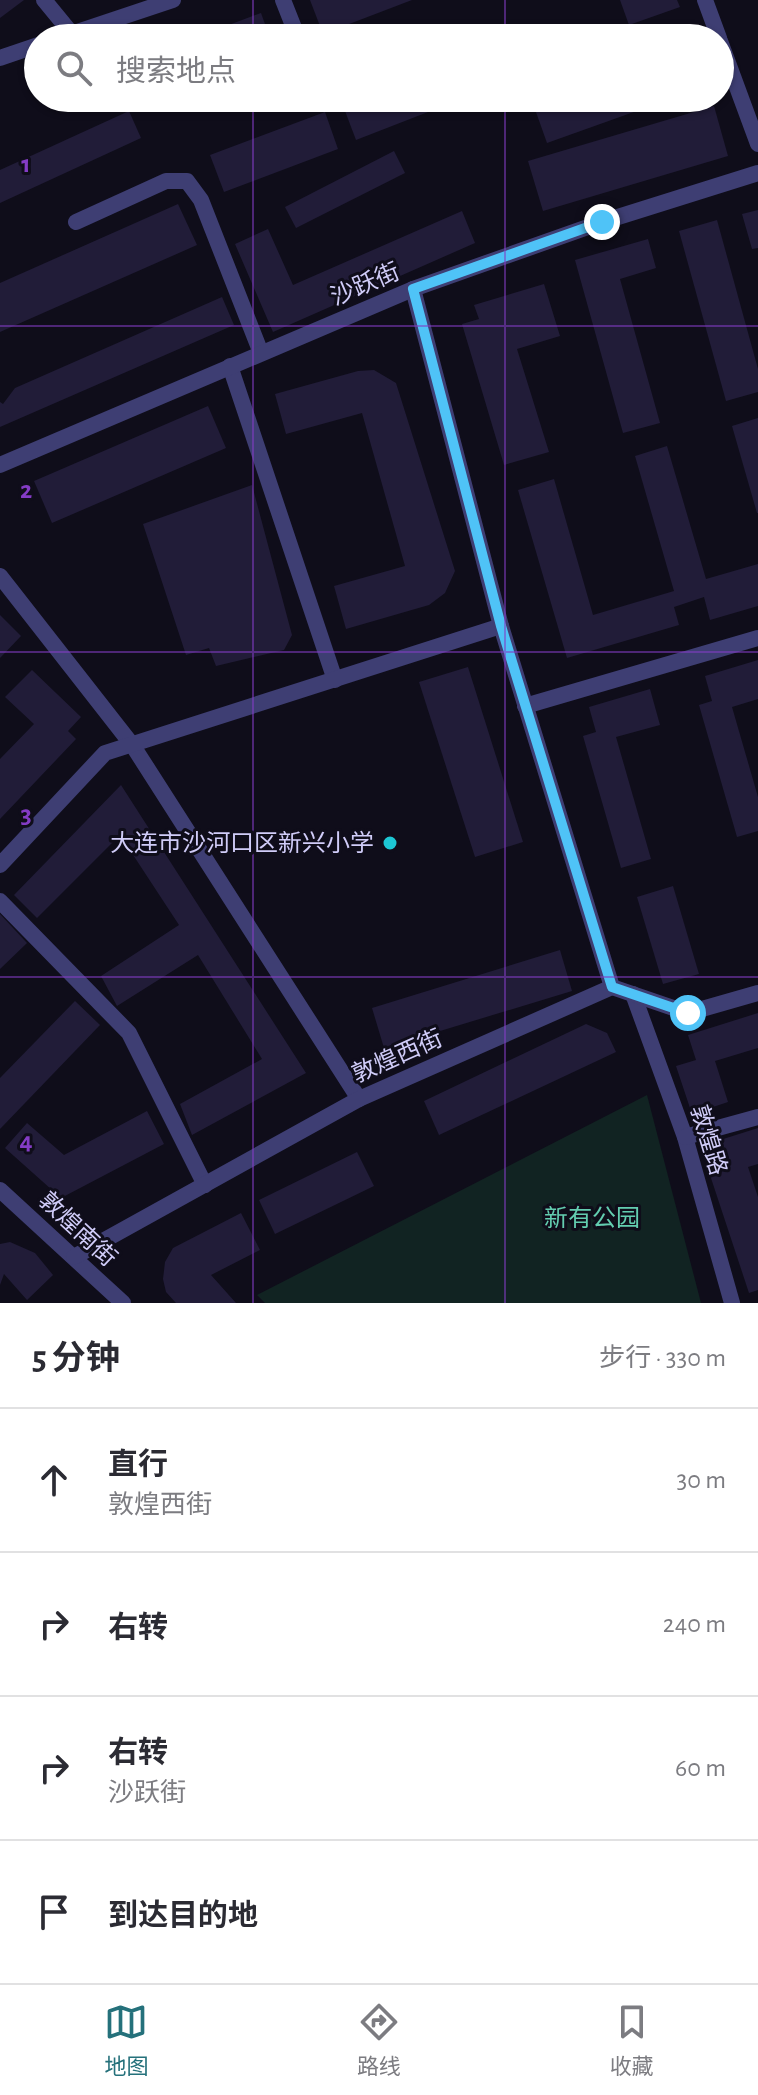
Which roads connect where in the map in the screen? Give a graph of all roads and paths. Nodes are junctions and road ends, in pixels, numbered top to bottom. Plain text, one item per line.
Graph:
1 (44, 0) edge
2 (173, 0) edge
3 (283, 0) edge
4 (705, 0) edge
5 (58, 24) edge
6 (101, 24) edge
7 (292, 24) edge
8 (713, 24) edge
9 (24, 50) edge
10 (0, 58) edge
11 (734, 80) edge
12 (758, 144) edge
13 (758, 173) edge
14 (76, 222) dead end
15 (413, 289) junction
16 (261, 353) junction
17 (230, 366) junction
18 (0, 465) edge
19 (0, 576) edge
20 (501, 626) junction
21 (758, 638) edge
22 (335, 680) junction
23 (525, 706) junction
24 (133, 746) junction
25 (0, 865) edge
26 (0, 901) edge
27 (612, 987) junction
28 (758, 993) edge
29 (633, 994) junction
30 (359, 1099) junction
31 (758, 1117) edge
32 (685, 1137) junction
33 (205, 1185) junction
34 (0, 1190) edge
35 (74, 1257) junction
36 (123, 1303) edge
37 (732, 1303) edge

1 - 5 street
2 - 6 street
3 - 7 street
4 - 8 street
9 - 10 street
11 - 12 street
13 - 15 street, 沙跃街
14 - 16 street
15 - 16 street, 沙跃街
15 - 20 street
16 - 17 street, 沙跃街
17 - 18 street, 沙跃街
17 - 22 street
19 - 24 street
20 - 22 street
20 - 23 street
21 - 23 street
22 - 24 street
23 - 27 street
24 - 25 street
24 - 30 street
26 - 33 street
27 - 29 street
27 - 30 street, 敦煌西街
28 - 29 street
29 - 32 street, 敦煌路
30 - 33 street, 敦煌西街
31 - 32 street
32 - 37 street, 敦煌路
33 - 35 street, 敦煌西街
34 - 35 street, 敦煌南街
35 - 36 street, 敦煌南街

